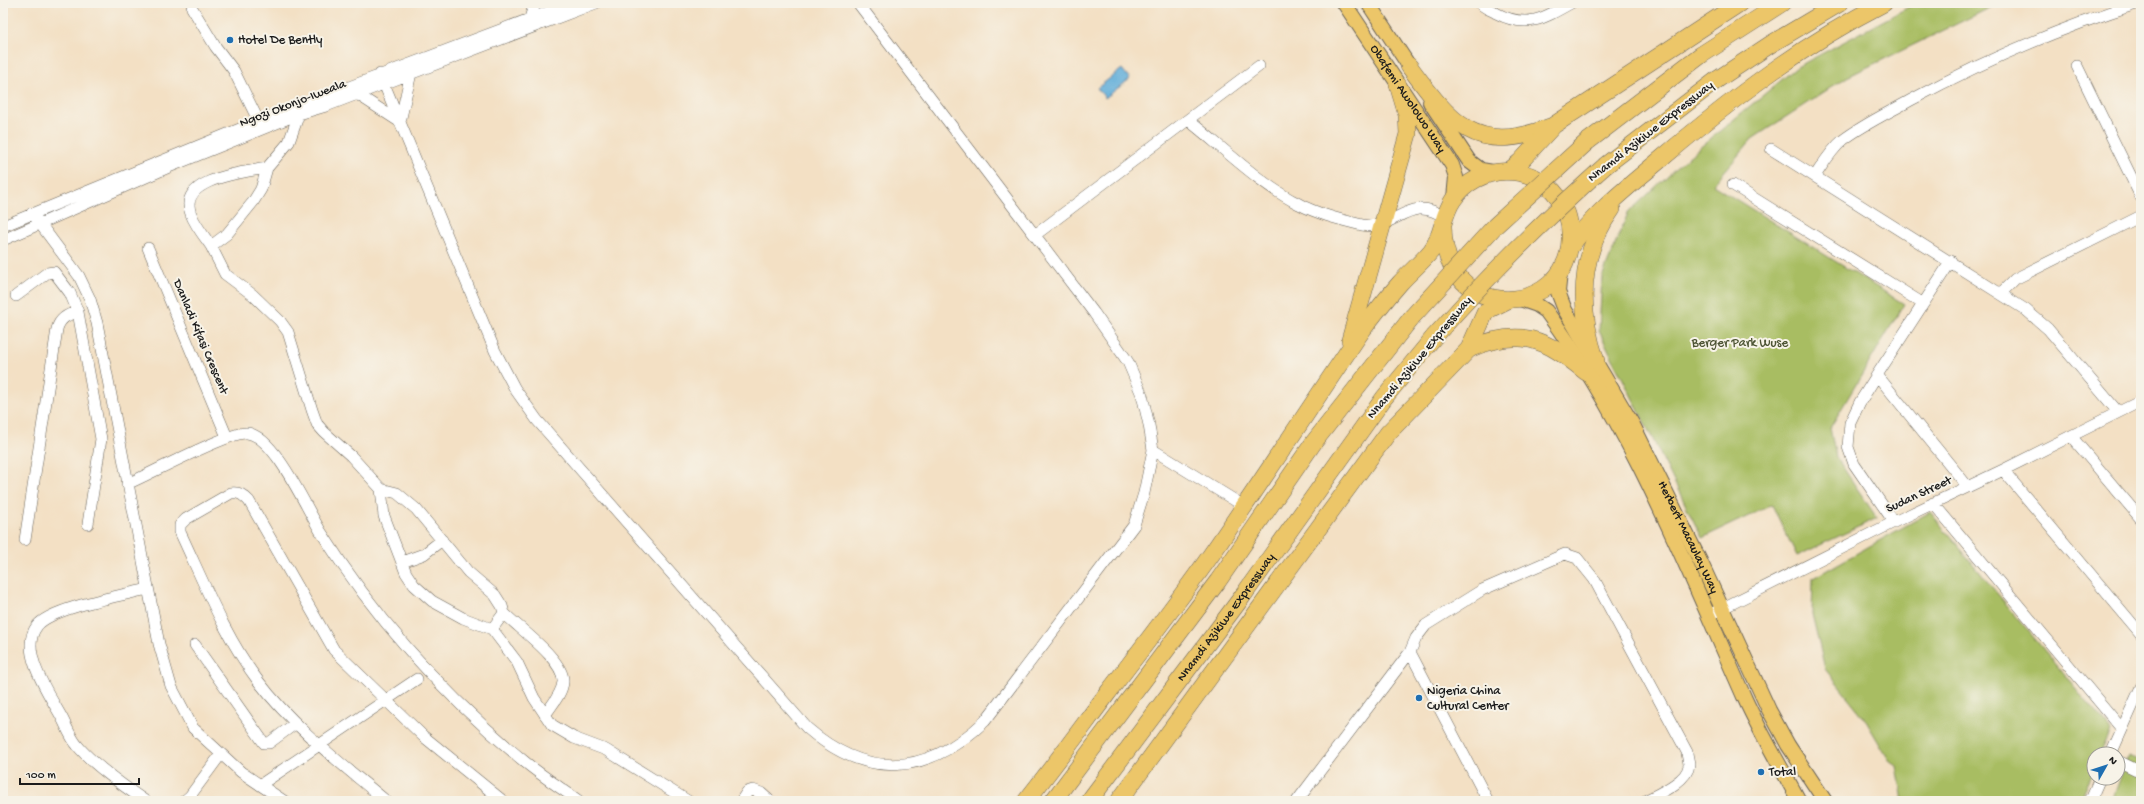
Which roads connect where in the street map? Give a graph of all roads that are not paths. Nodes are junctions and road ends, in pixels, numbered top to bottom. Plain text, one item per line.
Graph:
1 (535, 3) edge
2 (572, 3) edge
3 (596, 3) edge
4 (858, 3) edge
5 (1344, 3) edge
6 (1368, 3) edge
7 (1480, 3) edge
8 (1740, 3) edge
9 (1782, 3) edge
10 (1840, 3) edge
11 (1884, 3) edge
12 (2139, 3) edge
13 (1566, 4) edge
14 (192, 8) dead end
15 (558, 9) edge
16 (530, 18) junction
17 (1259, 66) dead end
18 (1409, 66) junction
19 (2077, 66) dead end
20 (411, 73) junction
21 (382, 79) junction
22 (1398, 85) junction
23 (357, 94) junction
24 (299, 114) junction
25 (1188, 120) junction
26 (400, 122) junction
27 (261, 125) junction
28 (1554, 125) junction
29 (1771, 149) dead end
30 (267, 168) junction
31 (1501, 172) junction
32 (1815, 176) junction
33 (1733, 185) dead end
34 (1629, 186) junction
35 (2141, 197) edge
36 (1454, 198) junction
37 (32, 213) junction
38 (2141, 216) edge
39 (1443, 222) junction
40 (39, 224) junction
41 (1383, 224) junction
42 (3, 226) edge
43 (1035, 235) junction
44 (3, 240) edge
45 (210, 246) junction
46 (1570, 247) junction
47 (148, 248) dead end
48 (1951, 261) junction
49 (1560, 272) junction
50 (2001, 293) junction
51 (16, 296) dead end
52 (1514, 299) junction
53 (1922, 303) junction
54 (78, 312) junction
55 (1469, 349) junction
56 (104, 365) junction
57 (1591, 366) junction
58 (88, 367) junction
59 (1337, 367) junction
60 (1877, 375) junction
61 (2141, 401) edge
62 (2118, 412) junction
63 (2071, 436) junction
64 (227, 438) junction
65 (1153, 450) junction
66 (2003, 470) junction
67 (128, 484) junction
68 (1968, 487) junction
69 (381, 489) junction
70 (1933, 503) junction
71 (1244, 506) junction
72 (2141, 519) edge
73 (1894, 522) junction
74 (88, 524) dead end
75 (25, 540) dead end
76 (442, 540) junction
77 (1209, 557) junction
78 (402, 562) junction
79 (148, 588) junction
80 (1722, 608) junction
81 (504, 613) junction
82 (1253, 615) junction
83 (1709, 615) junction
84 (492, 629) junction
85 (2141, 634) edge
86 (195, 645) dead end
87 (1410, 652) junction
88 (1155, 665) junction
89 (417, 679) dead end
90 (2141, 687) edge
91 (386, 700) junction
92 (1163, 704) junction
93 (545, 715) junction
94 (296, 723) junction
95 (2122, 729) junction
96 (320, 744) junction
97 (2115, 746) edge
98 (221, 754) junction
99 (2126, 765) edge
100 (2141, 772) edge
101 (260, 785) junction
102 (2097, 786) edge
103 (145, 801) edge
104 (184, 801) edge
105 (284, 801) edge
106 (386, 801) edge
107 (503, 801) edge
108 (579, 801) edge
109 (688, 801) edge
110 (741, 801) edge
111 (770, 801) edge
112 (1026, 801) edge
113 (1054, 801) edge
114 (1089, 801) edge
115 (1119, 801) edge
116 (1297, 801) edge
117 (1488, 801) edge
118 (1645, 801) edge
119 (1799, 801) edge
120 (1824, 801) edge
121 (2090, 801) edge

1 - 16 street
2 - 15 street, Ngozi Okonjo-Iweala
3 - 15 street, Ngozi Okonjo-Iweala
4 - 43 street
5 - 22 main road, Obafemi Awolowo Way
6 - 18 main road, Obafemi Awolowo Way
7 - 13 street
8 - 28 highway
9 - 88 highway, bridge
10 - 92 highway, Nnamdi Azikiwe Expressway, bridge
11 - 34 highway, Nnamdi Azikiwe Expressway
12 - 32 street
14 - 27 street
15 - 16 street, Ngozi Okonjo-Iweala
15 - 20 street, Ngozi Okonjo-Iweala
16 - 21 street, Ngozi Okonjo-Iweala
17 - 25 street
18 - 28 highway
18 - 31 main road, Obafemi Awolowo Way
19 - 35 street
20 - 21 street, Ngozi Okonjo-Iweala
20 - 26 street
21 - 23 street, Ngozi Okonjo-Iweala
21 - 26 street
21 - 27 street, Ngozi Okonjo-Iweala
22 - 36 main road, Obafemi Awolowo Way
22 - 41 highway
23 - 24 street, Ngozi Okonjo-Iweala
23 - 26 street
24 - 27 street, Ngozi Okonjo-Iweala
24 - 30 street
25 - 41 street
25 - 43 street
26 - 65 street
27 - 37 street, Ngozi Okonjo-Iweala
27 - 40 street, Ngozi Okonjo-Iweala
28 - 31 highway
29 - 32 street
30 - 45 street
30 - 45 street
31 - 36 highway
31 - 46 highway
32 - 48 street
33 - 53 street
34 - 46 highway, Nnamdi Azikiwe Expressway
34 - 57 highway
36 - 39 highway
37 - 40 street
37 - 42 street, Ngozi Okonjo-Iweala
38 - 50 street
39 - 41 street
39 - 52 highway
39 - 59 highway
40 - 44 street, Ngozi Okonjo-Iweala
40 - 56 street
41 - 59 highway
43 - 65 street
45 - 69 street
46 - 49 highway
47 - 64 street, Danladi Kifasi Crescent
48 - 50 street
48 - 53 street
49 - 52 highway
49 - 57 main road, Herbert Macaulay Way
50 - 62 street
51 - 54 street
52 - 55 highway, Nnamdi Azikiwe Expressway
52 - 57 main road, Herbert Macaulay Way
53 - 60 street
54 - 58 street
54 - 75 street
55 - 57 highway
55 - 82 highway, Nnamdi Azikiwe Expressway
56 - 58 street
56 - 67 street
57 - 80 main road, Herbert Macaulay Way
57 - 83 main road, Herbert Macaulay Way
58 - 74 street
59 - 71 highway
60 - 68 street
60 - 73 street
61 - 62 street, Sudan Street
62 - 63 street, Sudan Street
63 - 66 street, Sudan Street
63 - 72 street
64 - 67 street
64 - 108 street
65 - 71 street
66 - 68 street, Sudan Street
66 - 85 street
67 - 79 street
68 - 70 street, Sudan Street
69 - 76 street
69 - 78 street
70 - 73 street, Sudan Street
70 - 95 street
71 - 77 highway
73 - 80 street, Sudan Street
76 - 78 street
76 - 81 street
77 - 88 highway
77 - 112 highway
78 - 84 street
79 - 98 street
79 - 103 street
80 - 83 street, Sudan Street
80 - 120 main road, Herbert Macaulay Way
81 - 84 street
81 - 93 street
82 - 92 highway
82 - 115 highway, Nnamdi Azikiwe Expressway
83 - 119 main road, Herbert Macaulay Way
84 - 93 street
86 - 94 street
87 - 116 street
87 - 117 street
87 - 118 street
88 - 113 highway
89 - 91 street
90 - 95 street
91 - 94 street
91 - 96 street
91 - 107 street
92 - 114 highway, Nnamdi Azikiwe Expressway
93 - 109 street
94 - 96 street
95 - 97 street
96 - 101 street
96 - 106 street
98 - 101 street
98 - 104 street
99 - 100 street
101 - 105 street
102 - 121 street
110 - 111 street

